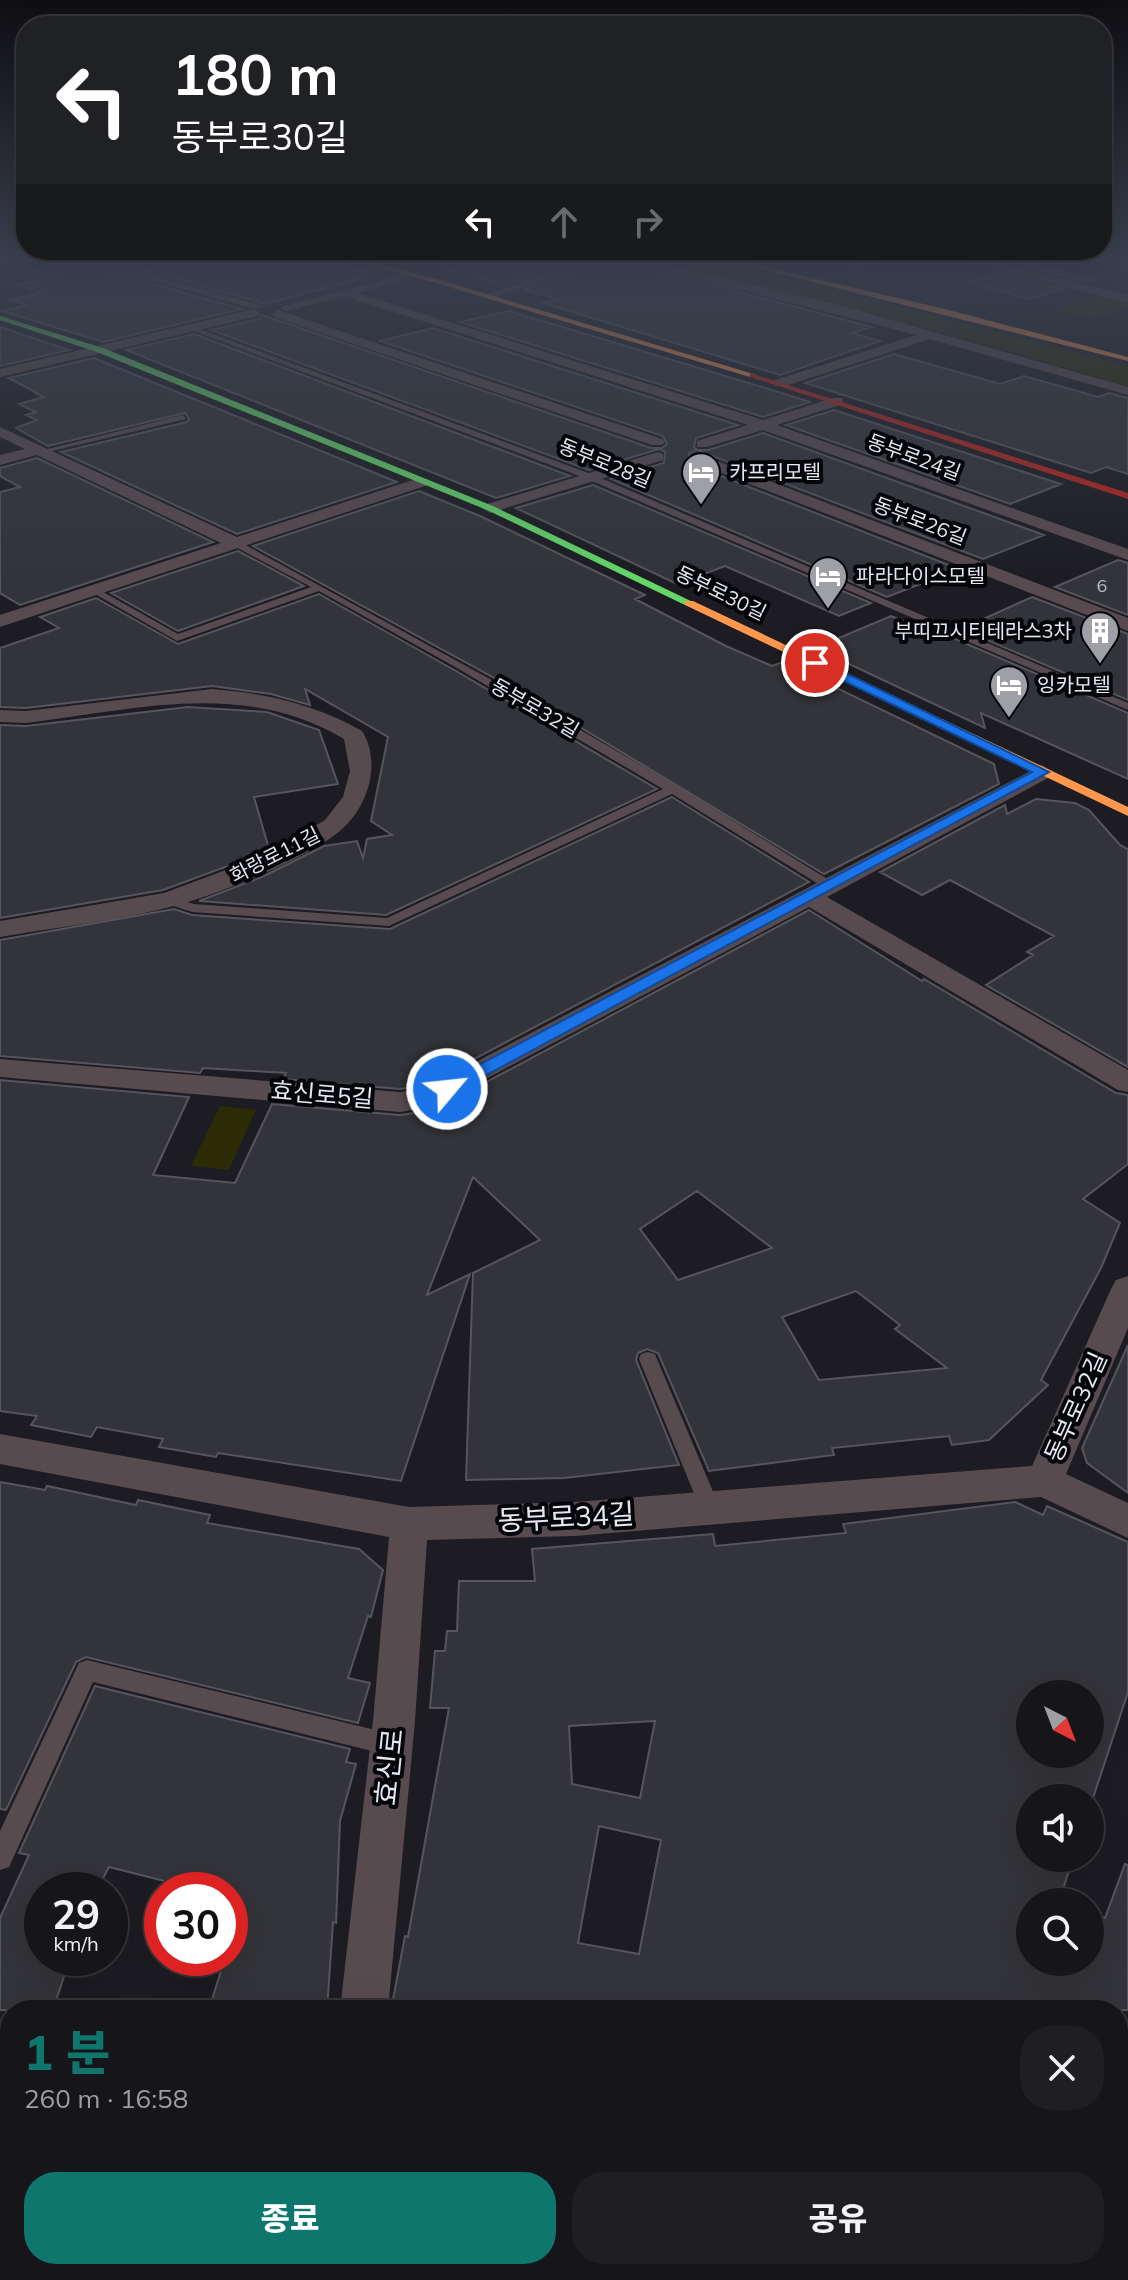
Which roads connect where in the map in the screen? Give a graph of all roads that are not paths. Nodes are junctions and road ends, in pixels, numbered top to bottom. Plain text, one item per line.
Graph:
1 (29, 366) edge
2 (140, 366) edge
3 (294, 366) edge
4 (440, 366) edge
5 (579, 366) edge
6 (724, 366) edge
7 (832, 366) edge
8 (1044, 366) edge
9 (0, 373) edge
10 (780, 383) junction
11 (1128, 391) edge
12 (838, 401) junction
13 (183, 417) dead end
14 (761, 424) junction
15 (0, 431) edge
16 (662, 446) junction
17 (695, 447) junction
18 (42, 450) junction
19 (0, 460) edge
20 (588, 476) junction
21 (422, 482) junction
22 (1128, 496) edge
23 (490, 508) junction
24 (235, 543) junction
25 (1128, 555) edge
26 (319, 588) junction
27 (93, 590) junction
28 (0, 621) edge
29 (1128, 625) edge
30 (1128, 707) edge
31 (0, 716) edge
32 (1042, 772) junction
33 (673, 789) junction
34 (1128, 812) edge
35 (819, 891) junction
36 (169, 900) junction
37 (0, 929) edge
38 (0, 1068) edge
39 (1128, 1083) edge
40 (1128, 1289) edge
41 (648, 1359) dead end
42 (0, 1449) edge
43 (1044, 1481) junction
44 (710, 1508) junction
45 (1128, 1521) edge
46 (409, 1524) junction
47 (392, 1745) junction
48 (0, 1858) edge
49 (365, 2000) edge

1 - 9 street
2 - 21 main road, 동부로30길
3 - 20 lane, 동부로28길
4 - 16 street
5 - 14 street, 동부로24길
6 - 10 main road
7 - 10 street
8 - 11 street
10 - 12 main road
12 - 14 street
12 - 22 main road
13 - 18 lane
14 - 17 street
14 - 25 street, 동부로24길
15 - 18 street, 동부로32길
16 - 17 street
16 - 20 street
17 - 29 street, 동부로26길
18 - 19 street
18 - 24 street, 동부로32길
20 - 23 street
20 - 30 lane, 동부로28길
21 - 23 main road, 동부로30길
21 - 24 street
23 - 32 main road, 동부로30길
24 - 26 lane, 동부로32길
24 - 27 street
26 - 27 lane
26 - 33 lane, 동부로32길
27 - 28 street
31 - 36 street, 화랑로11길
32 - 34 main road, 동부로30길
32 - 35 street, 효신로5길
33 - 35 lane, 동부로32길
33 - 36 lane
35 - 38 street, 효신로5길
35 - 39 street, 동부로32길
36 - 37 street, 화랑로11길
40 - 43 street, 동부로32길
41 - 44 lane
42 - 46 street, 동부로34길
43 - 44 street, 동부로34길
43 - 45 street
44 - 46 street, 동부로34길
46 - 47 street, 효신로
47 - 48 lane
47 - 49 street, 효신로

